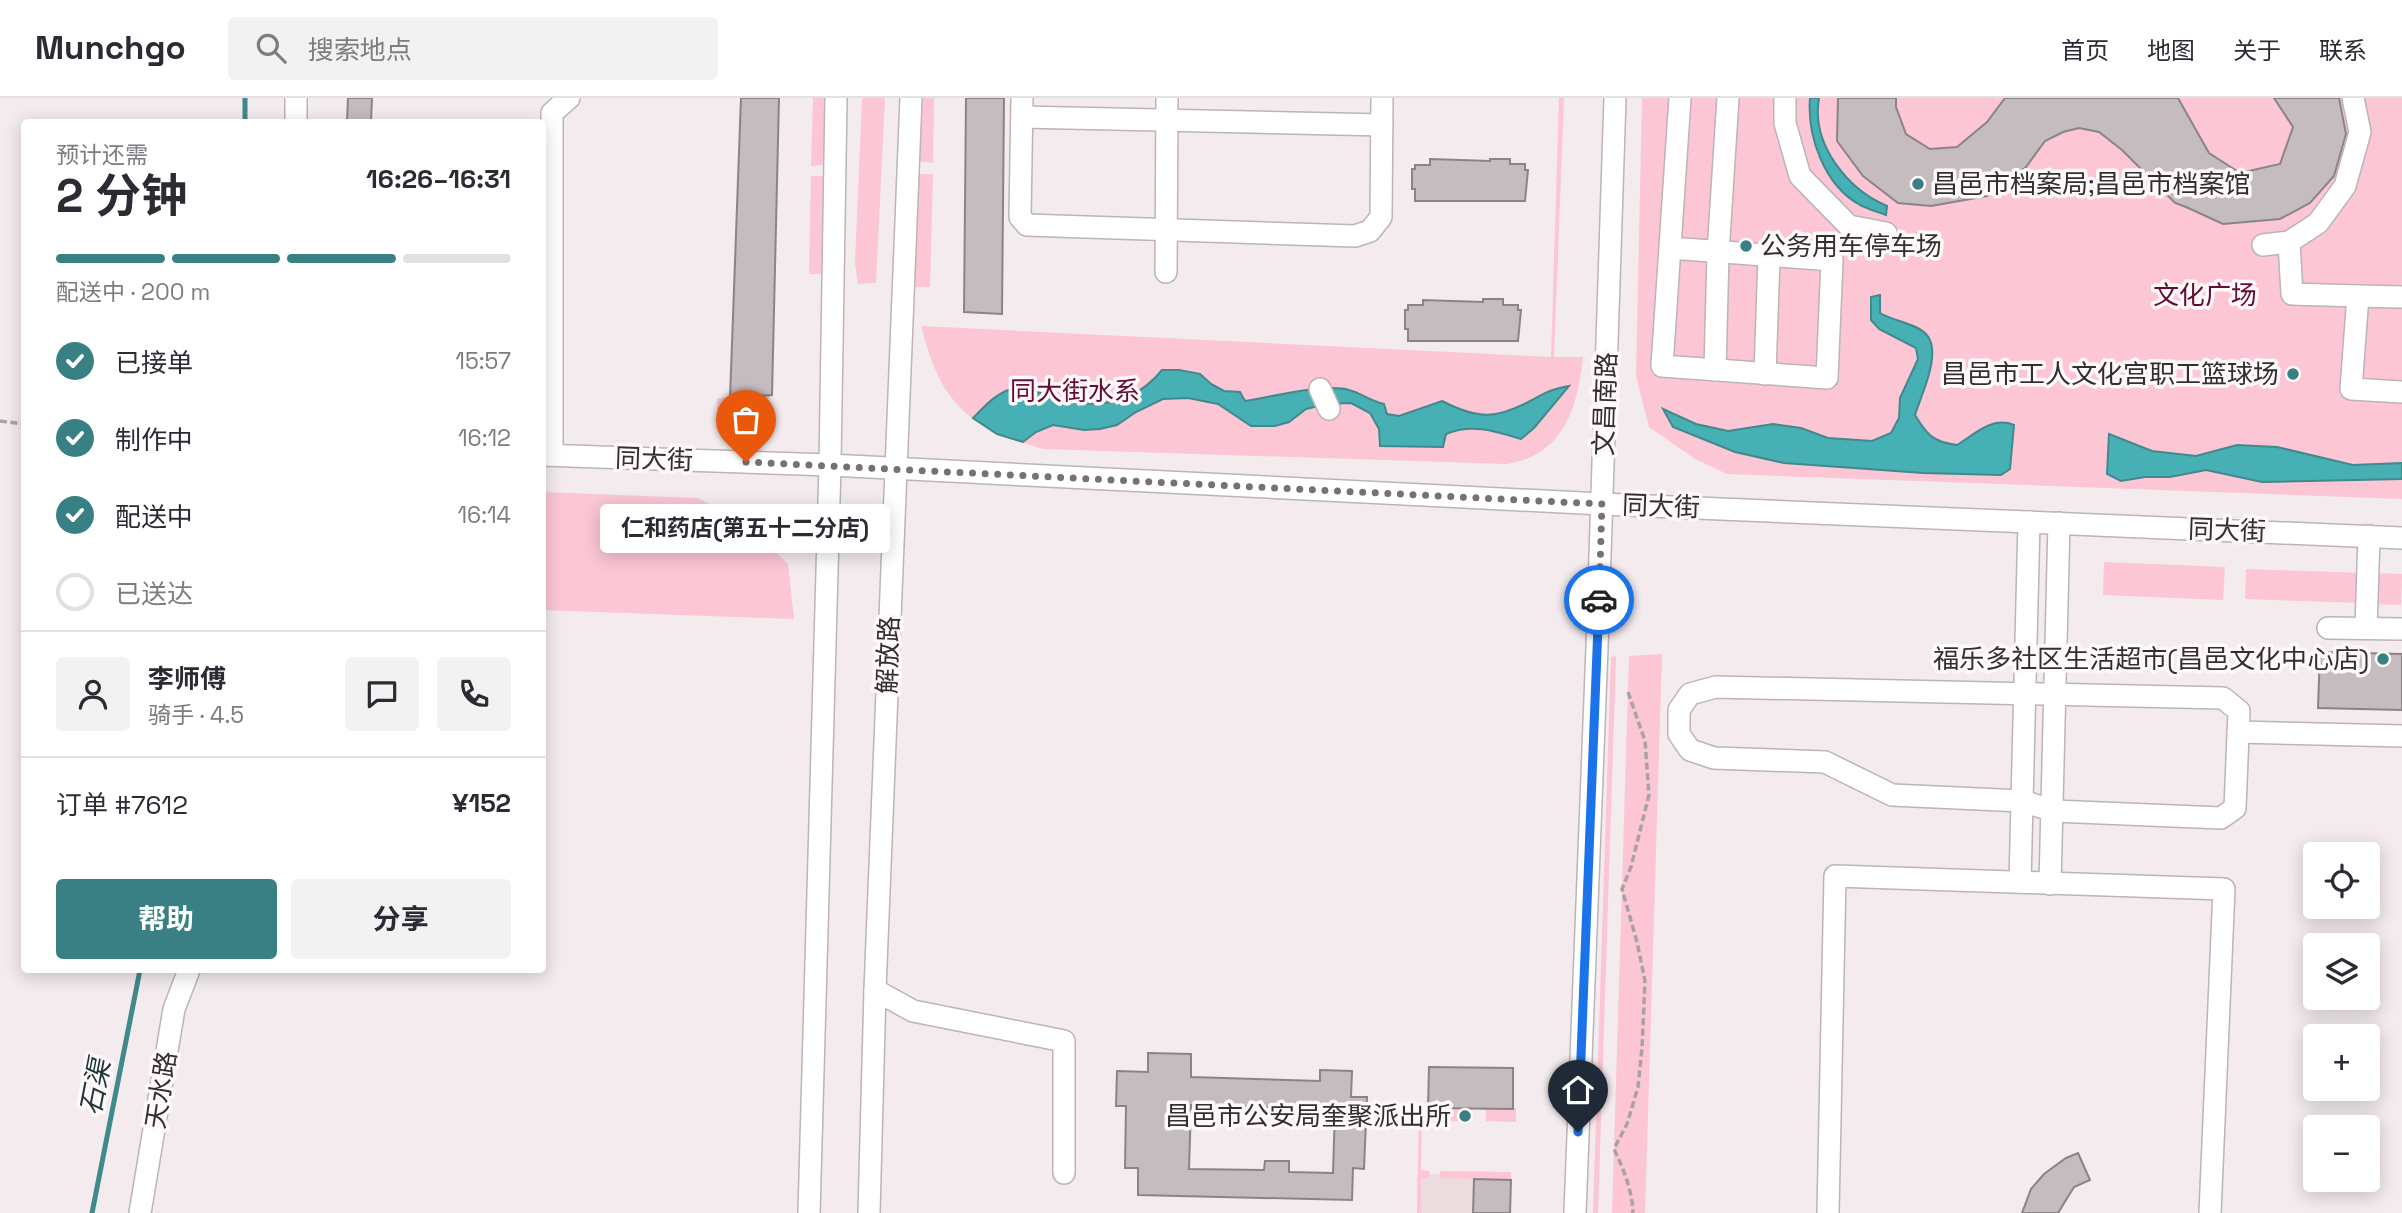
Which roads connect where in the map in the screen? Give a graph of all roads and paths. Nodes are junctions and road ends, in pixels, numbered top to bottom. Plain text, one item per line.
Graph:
1 (296, 98) edge
2 (569, 98) edge
3 (836, 98) edge
4 (911, 98) edge
5 (1382, 98) edge
6 (1615, 98) edge
7 (1680, 98) edge
8 (1728, 98) edge
9 (1786, 98) edge
10 (2353, 98) edge
11 (1022, 108) edge
12 (1167, 109) edge
13 (296, 119) edge
14 (1382, 125) junction
15 (547, 176) edge
16 (547, 223) edge
17 (1167, 230) junction
18 (1886, 233) dead end
19 (2288, 243) junction
20 (2263, 245) dead end
21 (1670, 248) junction
22 (1718, 253) junction
23 (1769, 257) junction
24 (1166, 272) dead end
25 (2358, 296) junction
26 (2402, 297) edge
27 (1715, 370) junction
28 (1765, 373) junction
29 (2402, 392) edge
30 (0, 421) edge
31 (21, 424) edge
32 (547, 455) edge
33 (830, 465) junction
34 (896, 468) junction
35 (1602, 504) junction
36 (2029, 522) junction
37 (2059, 523) junction
38 (2369, 536) junction
39 (2402, 538) edge
40 (2328, 628) dead end
41 (2366, 628) junction
42 (2402, 629) edge
43 (1628, 692) dead end
44 (2025, 693) junction
45 (2055, 694) junction
46 (2238, 732) junction
47 (2402, 736) edge
48 (2022, 801) junction
49 (2052, 810) junction
50 (2020, 882) junction
51 (2050, 884) junction
52 (187, 973) edge
53 (875, 990) junction
54 (1064, 1173) dead end
55 (140, 1213) edge
56 (809, 1213) edge
57 (869, 1213) edge
58 (1575, 1213) edge
59 (1633, 1213) edge
60 (1828, 1213) edge
61 (2210, 1213) edge

1 - 13 street
2 - 15 street
3 - 33 street
4 - 34 street, 解放路
5 - 14 street
6 - 35 street, 文昌南路
7 - 21 street
8 - 22 street
9 - 18 street
10 - 19 street
11 - 12 street
11 - 17 street
12 - 14 street
12 - 17 street
14 - 17 street
15 - 16 street
16 - 32 street
17 - 24 street
19 - 20 street
19 - 25 street
21 - 22 street
21 - 27 street
22 - 23 street
22 - 27 street
23 - 28 street
23 - 28 street
25 - 26 street
25 - 29 street
27 - 28 street
30 - 31 path
32 - 33 street, 同大街
33 - 34 street, 同大街
33 - 56 street
34 - 35 street, 同大街
34 - 53 street, 解放路
35 - 36 street, 同大街
35 - 58 street, 文昌南路
36 - 37 street, 同大街
36 - 44 street
37 - 38 street, 同大街
37 - 45 street
38 - 39 street, 同大街
38 - 41 street
40 - 41 street
41 - 42 street
43 - 59 path
44 - 45 street
44 - 48 street
44 - 48 street
45 - 46 street
45 - 49 street
46 - 47 street
46 - 49 street
48 - 49 street
48 - 50 street
49 - 51 street
50 - 51 street
50 - 60 street
51 - 61 street
52 - 55 street, 天水路
53 - 54 street
53 - 57 street, 解放路

